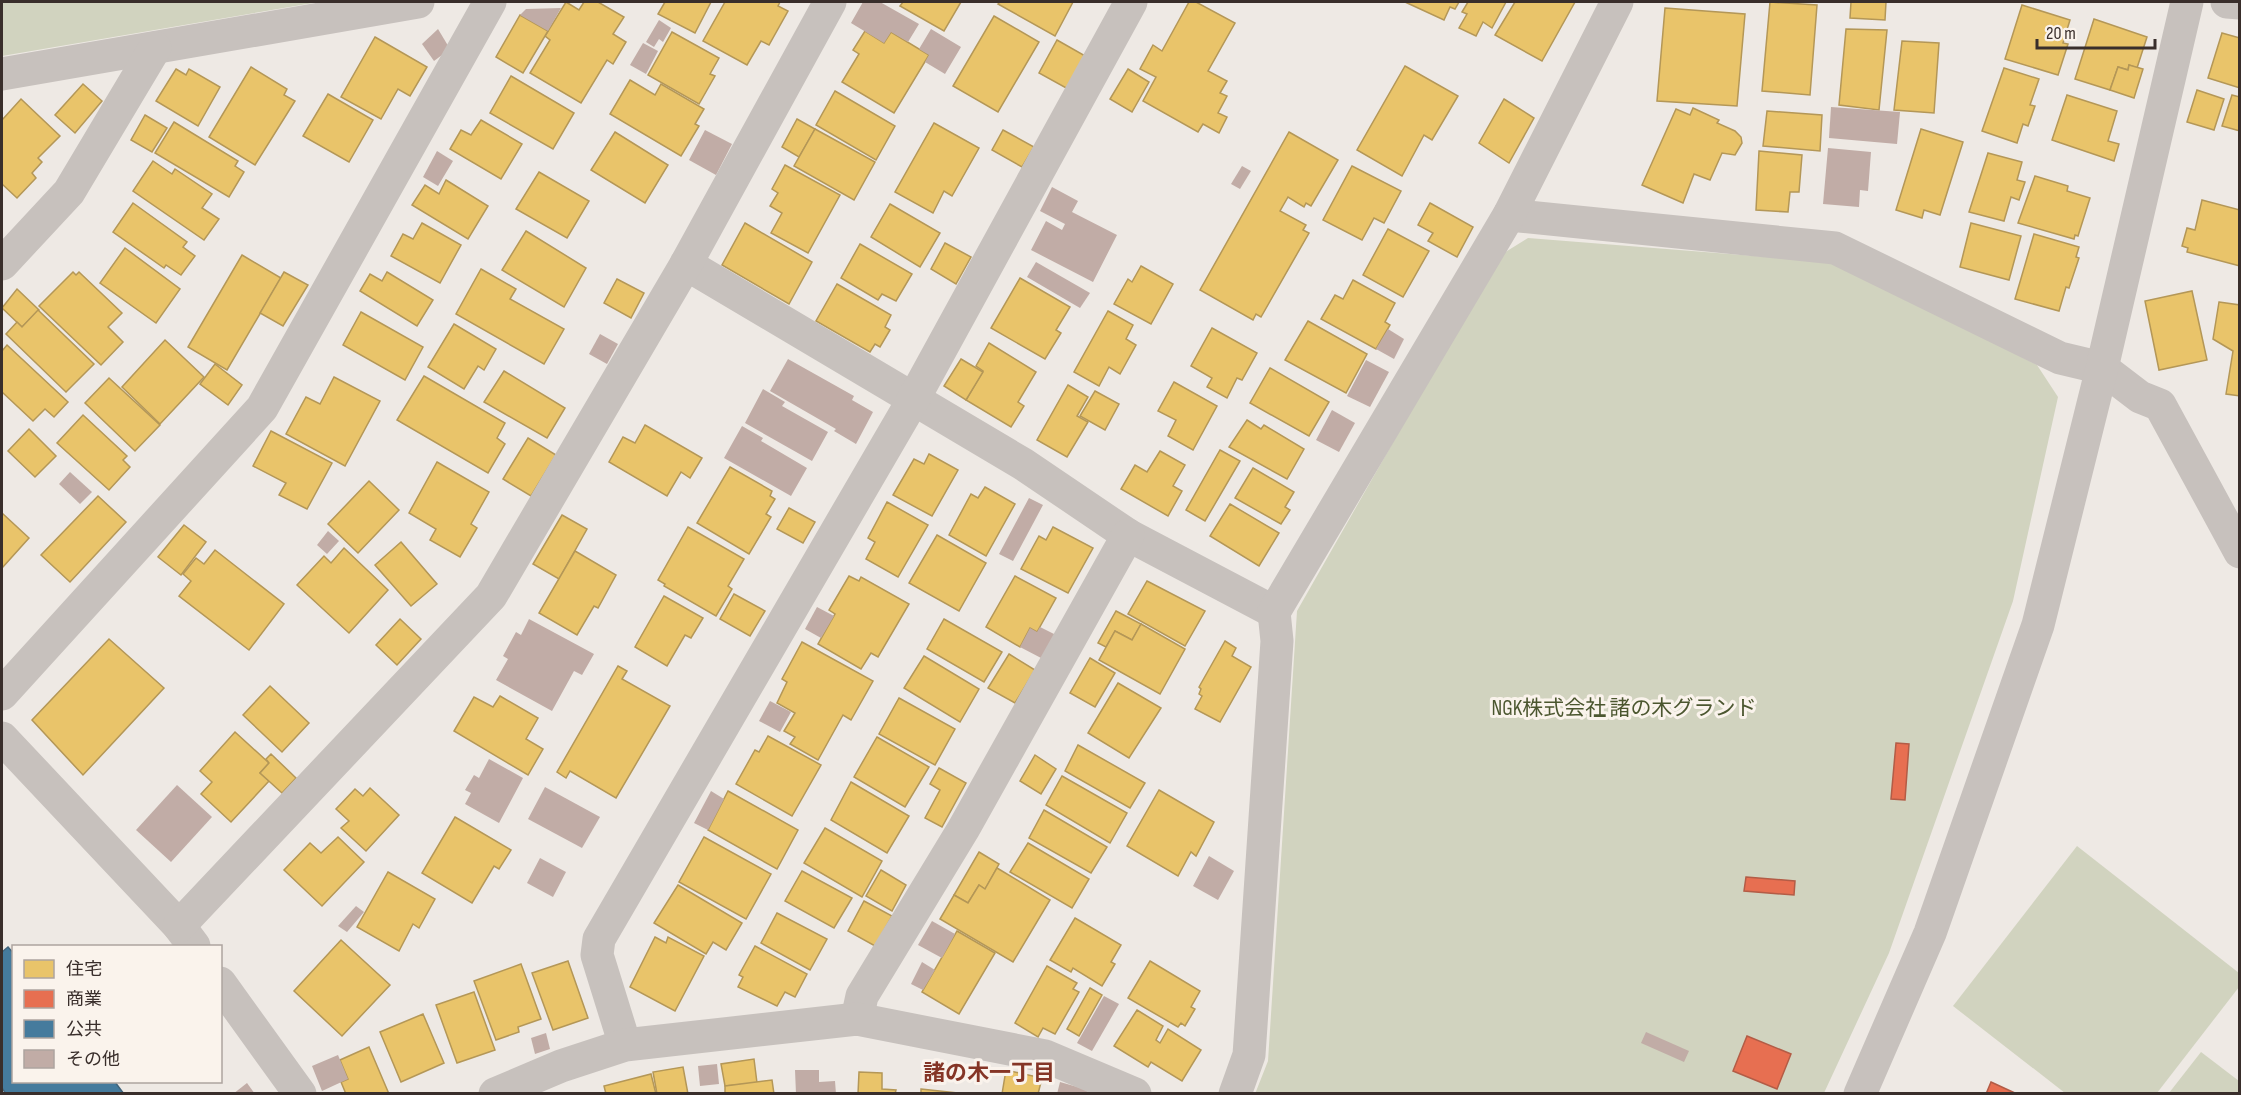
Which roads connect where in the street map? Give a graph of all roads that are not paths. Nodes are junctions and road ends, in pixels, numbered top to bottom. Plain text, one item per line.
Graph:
1 (418, 2) edge
2 (490, 2) edge
3 (830, 2) edge
4 (1131, 2) edge
5 (1617, 2) edge
6 (2187, 2) edge
7 (2227, 2) edge
8 (2240, 3) edge
9 (155, 48) junction
10 (2, 74) edge
11 (1509, 215) junction
12 (2, 264) edge
13 (686, 264) junction
14 (2102, 368) junction
15 (913, 400) junction
16 (1128, 535) junction
17 (2240, 552) edge
18 (1274, 612) junction
19 (2, 694) edge
20 (2, 738) edge
21 (186, 936) edge
22 (222, 986) edge
23 (857, 1019) junction
24 (625, 1045) junction
25 (300, 1094) edge
26 (495, 1094) edge
27 (1135, 1094) edge
28 (1235, 1094) edge
29 (1860, 1094) edge

1 - 9 street
2 - 19 street
3 - 13 street
4 - 15 street
5 - 11 street
6 - 14 street
7 - 8 street
9 - 10 street
9 - 12 street
11 - 14 street
11 - 18 street
13 - 15 street
13 - 21 street
14 - 17 street
14 - 29 street
15 - 16 street
15 - 24 street
16 - 18 street
16 - 23 street
18 - 28 street
20 - 21 street
22 - 25 street
23 - 24 street
23 - 27 street
24 - 26 street

